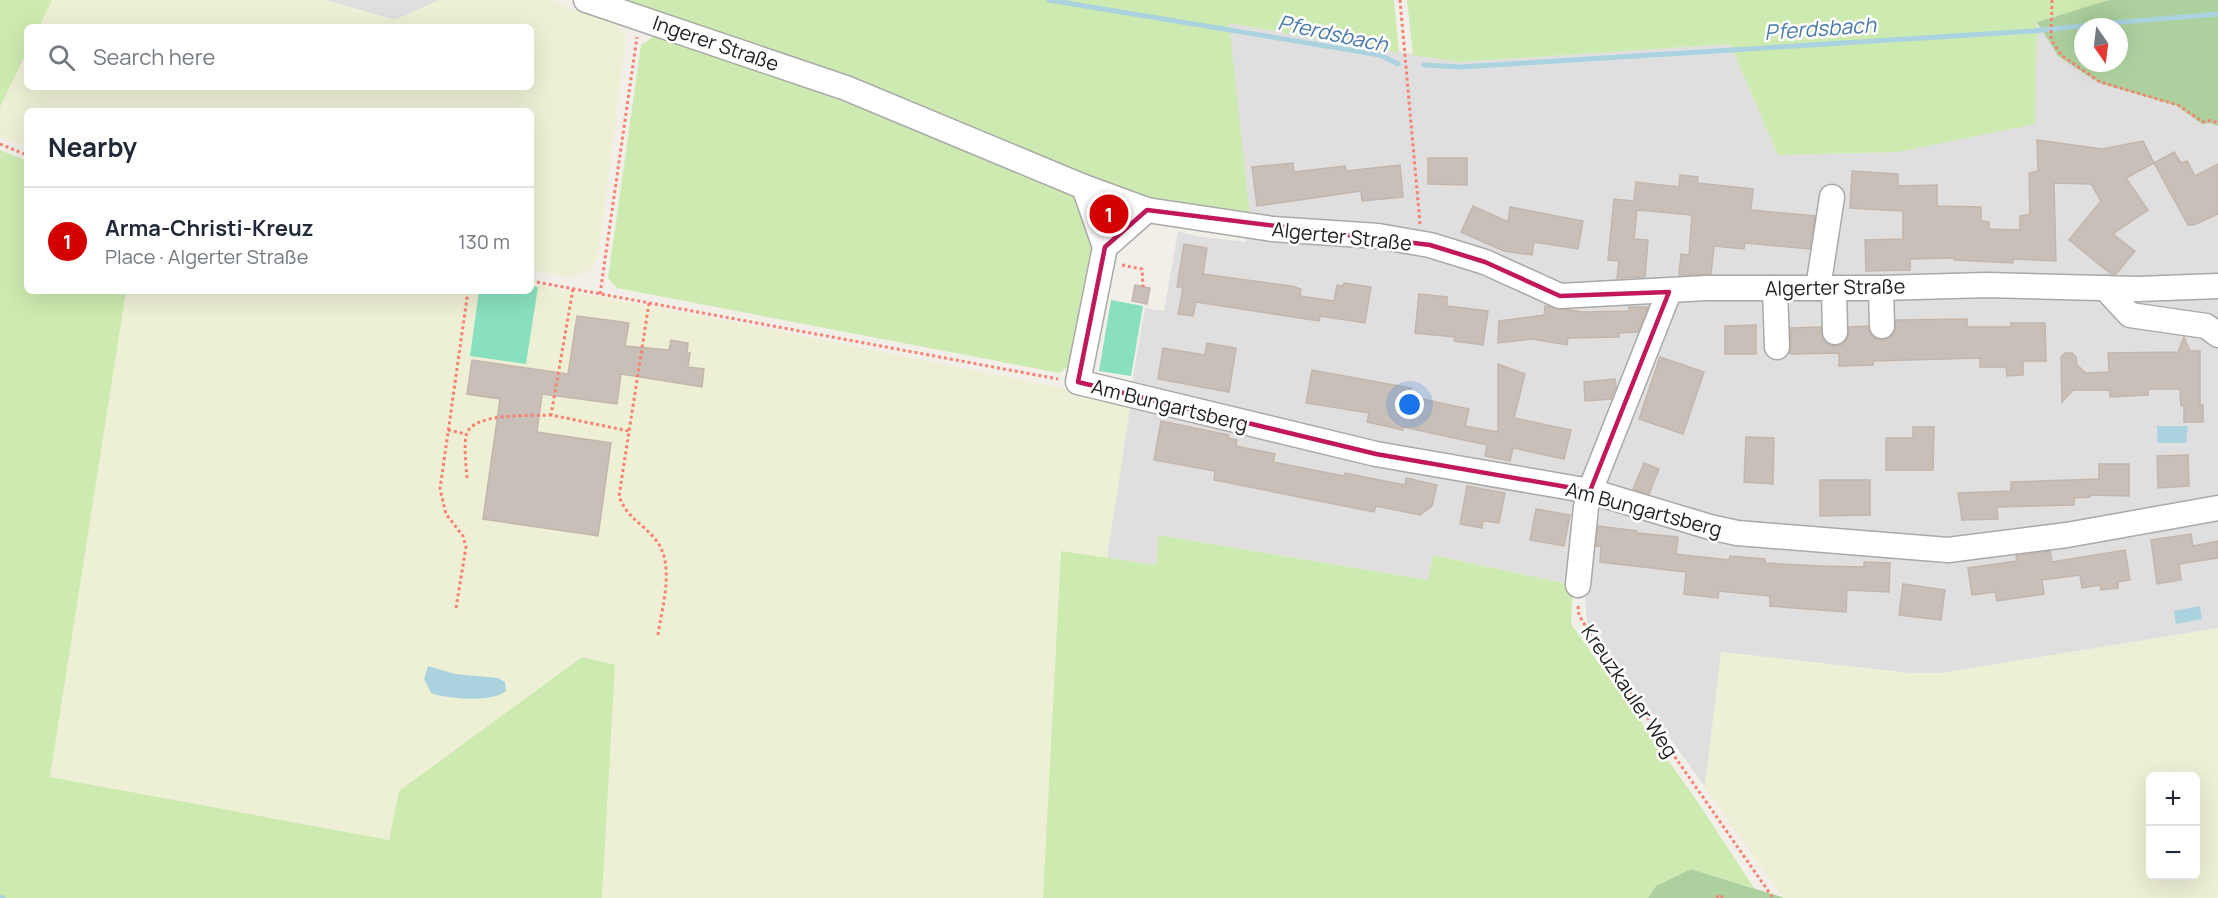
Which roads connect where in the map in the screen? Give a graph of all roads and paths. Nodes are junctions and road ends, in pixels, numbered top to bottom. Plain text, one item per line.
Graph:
1 (586, 0) edge
2 (1400, 0) edge
3 (2052, 0) edge
4 (640, 18) junction
5 (846, 88) joint
6 (2218, 123) edge
7 (0, 144) edge
8 (24, 154) edge
9 (1084, 187) junction
10 (1832, 197) dead end
11 (1147, 210) junction
12 (1422, 244) junction
13 (1105, 247) junction
14 (534, 282) edge
15 (1143, 286) dead end
16 (2218, 286) edge
17 (1775, 288) junction
18 (1826, 288) junction
19 (1881, 288) junction
20 (2105, 288) junction
21 (573, 289) junction
22 (1670, 292) junction
23 (468, 294) edge
24 (600, 294) junction
25 (649, 303) junction
26 (1882, 326) dead end
27 (1836, 332) dead end
28 (2218, 335) edge
29 (1777, 347) dead end
30 (1078, 382) junction
31 (551, 415) junction
32 (448, 430) junction
33 (629, 430) junction
34 (466, 434) junction
35 (467, 478) dead end
36 (1590, 491) junction
37 (2218, 508) edge
38 (1578, 585) joint
39 (456, 608) dead end
40 (658, 635) dead end
41 (1717, 898) edge
42 (1725, 898) edge
43 (1773, 898) edge

1 - 4 street, Ingerer Straße
2 - 12 path
3 - 6 path
4 - 5 street, Ingerer Straße
4 - 24 path
5 - 9 street, Algerter Straße
7 - 8 path
9 - 11 street, Algerter Straße
9 - 13 street
10 - 18 street
11 - 12 street, Algerter Straße
11 - 13 street
12 - 22 street, Algerter Straße
13 - 15 path
13 - 30 street
14 - 21 path
16 - 20 street, Algerter Straße
17 - 18 street, Algerter Straße
17 - 22 street, Algerter Straße
17 - 29 street
18 - 19 street, Algerter Straße
18 - 27 street
19 - 20 street, Algerter Straße
19 - 26 street
20 - 28 street
21 - 24 path
21 - 31 path
22 - 36 street
23 - 32 path
24 - 25 path
25 - 30 path
25 - 33 path
30 - 36 street, Am Bungartsberg
31 - 33 path
31 - 34 path
32 - 34 path
32 - 39 path
33 - 40 path
34 - 35 path
36 - 37 street, Am Bungartsberg
36 - 38 street
38 - 43 path, Kreuzkauler Weg
41 - 42 path

